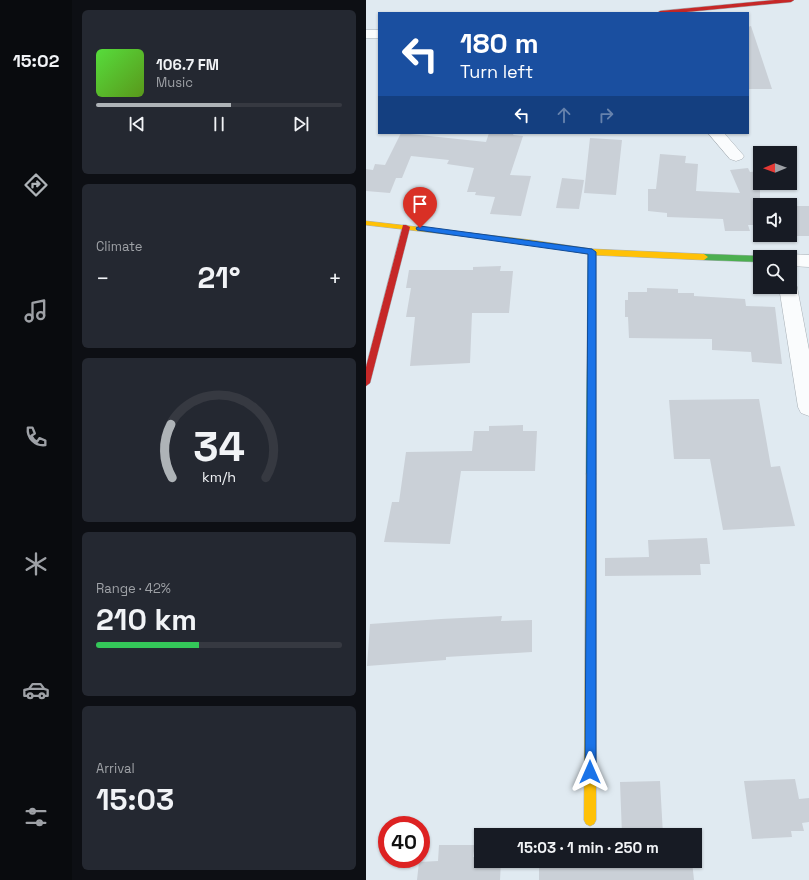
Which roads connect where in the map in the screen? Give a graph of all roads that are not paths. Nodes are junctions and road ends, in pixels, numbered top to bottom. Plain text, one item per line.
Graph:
1 (791, 0) edge
2 (670, 12) edge
3 (366, 34) edge
4 (378, 34) edge
5 (717, 134) edge
6 (736, 156) dead end
7 (366, 223) edge
8 (406, 227) junction
9 (592, 252) junction
10 (753, 259) edge
11 (797, 260) edge
12 (809, 261) edge
13 (789, 294) edge
14 (366, 383) edge
15 (809, 407) edge
16 (590, 820) dead end

1 - 2 street
3 - 4 street
5 - 6 street
7 - 8 street
8 - 9 street
8 - 14 street
9 - 10 street
9 - 16 street
11 - 12 street
13 - 15 street

